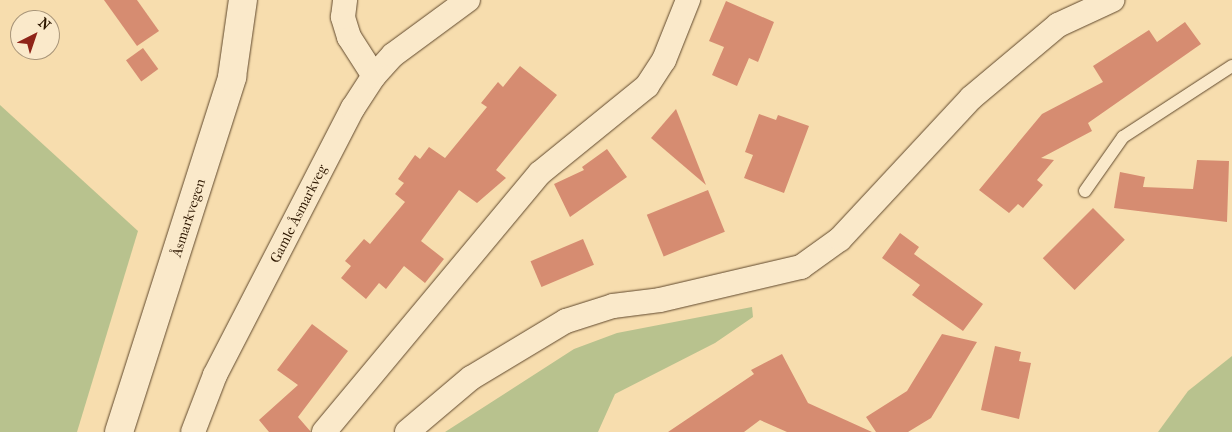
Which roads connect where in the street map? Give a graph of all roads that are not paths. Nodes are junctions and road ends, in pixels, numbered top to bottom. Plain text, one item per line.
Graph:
1 (243, 0) edge
2 (345, 0) edge
3 (468, 0) edge
4 (688, 0) edge
5 (1112, 0) edge
6 (1232, 66) edge
7 (374, 76) junction
8 (1085, 190) dead end
9 (119, 432) edge
10 (193, 432) edge
11 (324, 432) edge
12 (407, 432) edge

1 - 9 main road, Åsmarkvegen
2 - 7 street
3 - 7 street, Gamle Åsmarkveg
4 - 11 street
5 - 12 street
6 - 8 lane
7 - 10 street, Gamle Åsmarkveg

